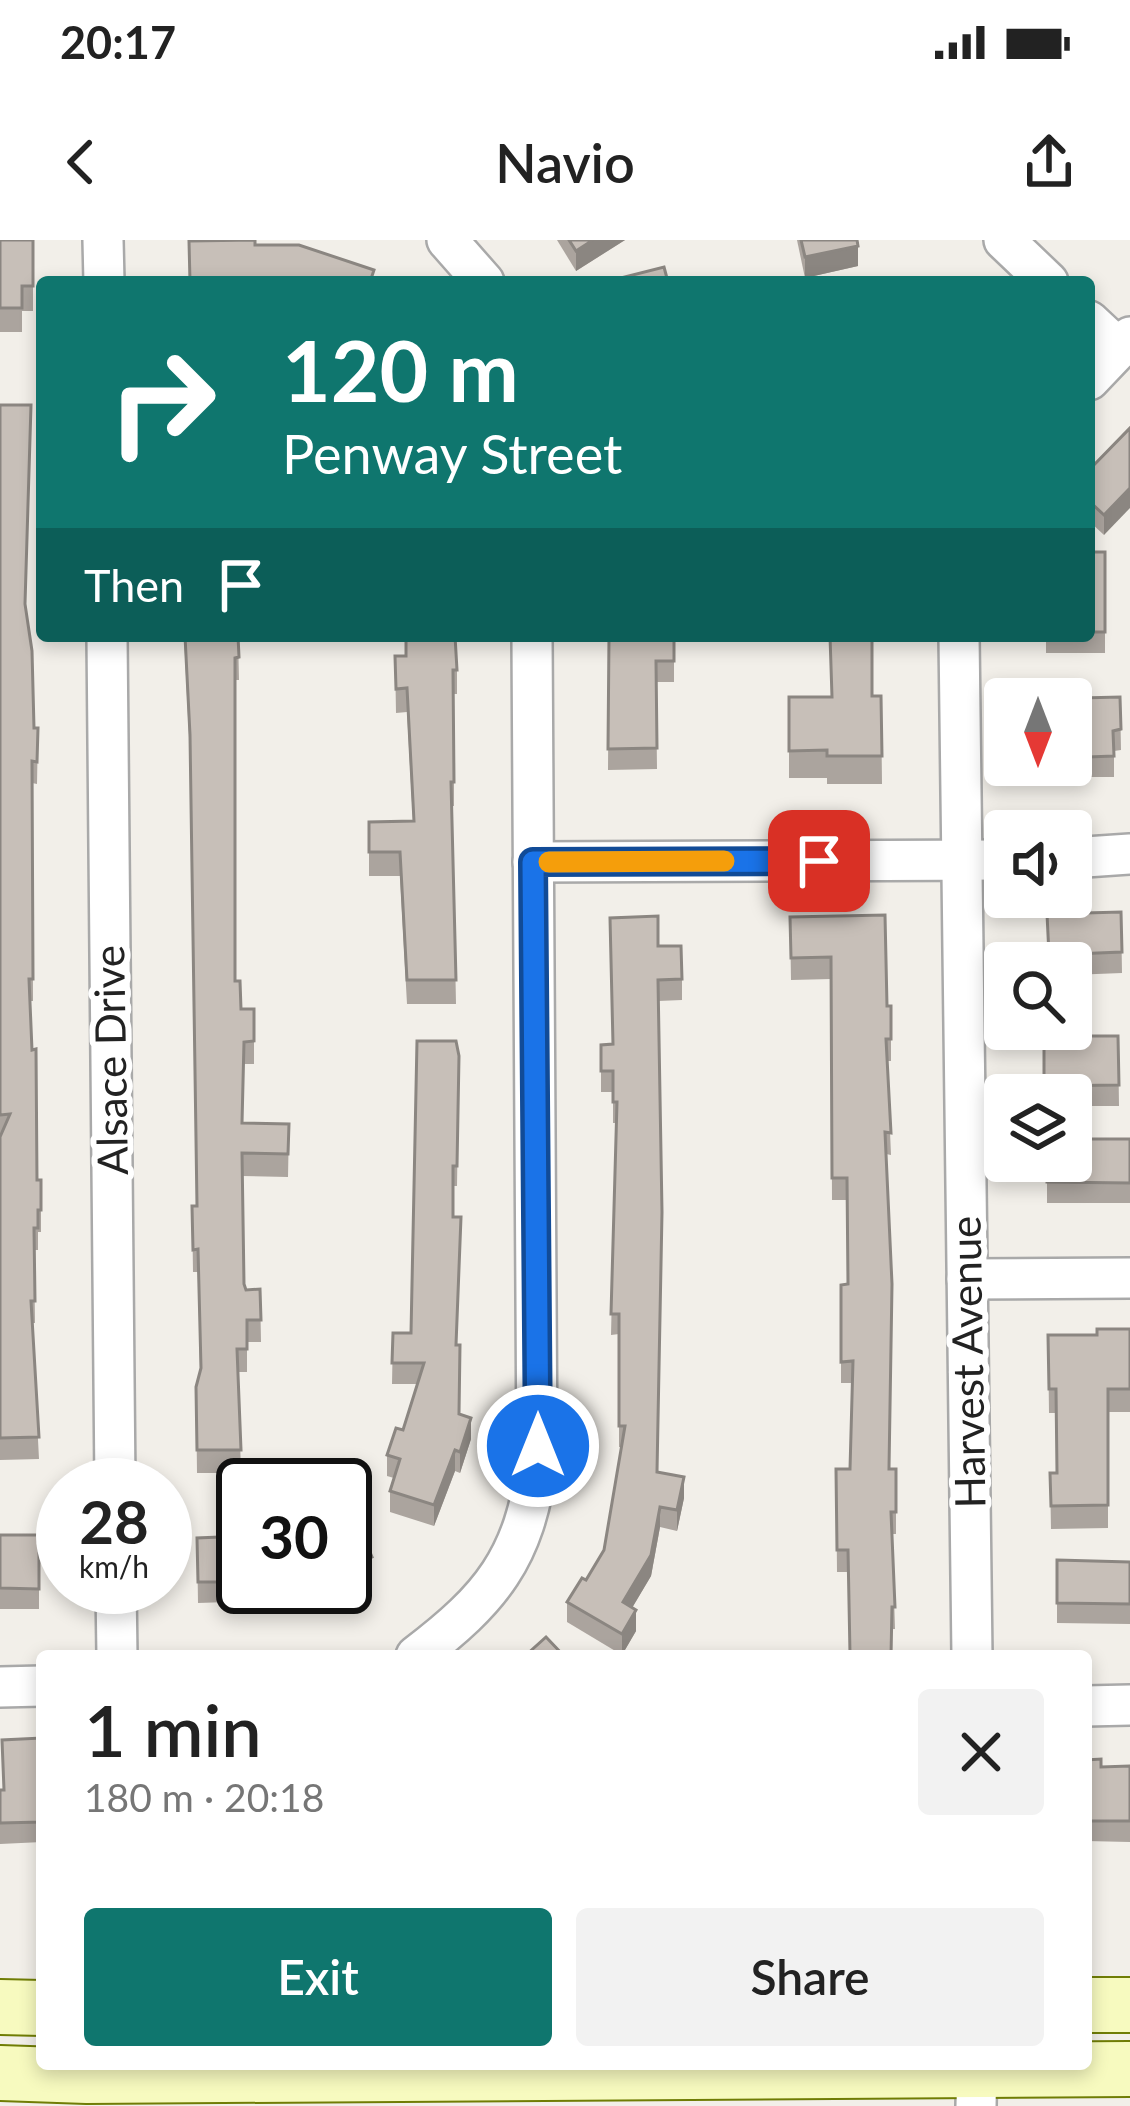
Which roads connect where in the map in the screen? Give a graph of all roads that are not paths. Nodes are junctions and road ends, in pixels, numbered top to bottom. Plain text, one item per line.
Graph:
1 (103, 240) edge
2 (447, 240) edge
3 (1004, 240) edge
4 (104, 276) edge
5 (479, 276) edge
6 (1042, 276) edge
7 (1095, 325) edge
8 (1124, 343) edge
9 (1095, 374) edge
10 (107, 642) edge
11 (532, 642) edge
12 (958, 642) edge
13 (1130, 854) edge
14 (1092, 857) edge
15 (984, 860) edge
16 (962, 861) junction
17 (533, 862) junction
18 (1130, 1278) edge
19 (967, 1279) junction
20 (115, 1458) edge
21 (116, 1614) edge
22 (429, 1647) edge
23 (117, 1650) edge
24 (972, 1650) edge
25 (36, 1686) edge
26 (0, 1687) edge
27 (1092, 1706) edge
28 (1130, 1706) edge
29 (1092, 2005) edge
30 (1130, 2005) edge
31 (0, 2007) edge
32 (36, 2008) edge
33 (1130, 2069) edge
34 (0, 2073) edge
35 (976, 2080) edge

1 - 4 street
2 - 5 street
3 - 6 street
7 - 8 street
8 - 9 street
10 - 20 street, Alsace Drive
11 - 17 street
12 - 16 street, Harvest Avenue
13 - 14 street
15 - 16 street
16 - 17 street
16 - 19 street, Harvest Avenue
17 - 22 street
18 - 19 street
19 - 24 street, Harvest Avenue
21 - 23 street
25 - 26 street
27 - 28 street
29 - 30 main road
31 - 32 main road
33 - 35 main road
34 - 35 main road

